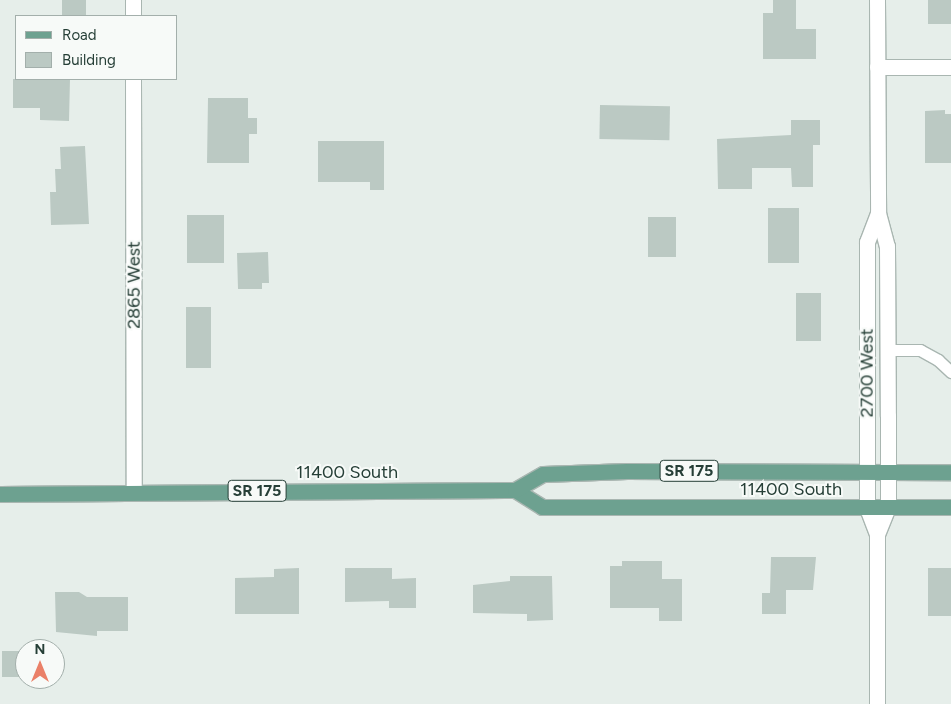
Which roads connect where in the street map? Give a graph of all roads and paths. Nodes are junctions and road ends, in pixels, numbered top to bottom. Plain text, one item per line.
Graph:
1 (133, 0) edge
2 (877, 0) edge
3 (133, 15) edge
4 (877, 67) junction
5 (951, 67) edge
6 (133, 80) edge
7 (878, 213) junction
8 (887, 350) junction
9 (951, 372) edge
10 (867, 470) junction
11 (888, 471) junction
12 (951, 472) edge
13 (515, 490) junction
14 (134, 491) junction
15 (0, 494) edge
16 (867, 508) junction
17 (888, 508) junction
18 (951, 508) edge
19 (877, 534) junction
20 (877, 704) edge

1 - 3 main road
2 - 4 main road, 2700 West
4 - 5 main road
4 - 7 main road, 2700 West
6 - 14 main road, 2865 West
7 - 8 main road, 2700 West
7 - 10 main road, 2700 West
8 - 9 lane
8 - 11 main road, 2700 West
10 - 11 main road, 11400 South / SR 175
10 - 13 main road, 11400 South / SR 175
10 - 16 main road, 2700 West
11 - 12 main road, 11400 South / SR 175
11 - 17 main road, 2700 West
13 - 14 main road, 11400 South / SR 175
13 - 16 main road, 11400 South / SR 175
14 - 15 main road, 11400 South / SR 175
16 - 17 main road, 11400 South / SR 175
16 - 19 main road, 2700 West
17 - 18 main road, 11400 South / SR 175
17 - 19 main road, 2700 West
19 - 20 main road, 2700 West

